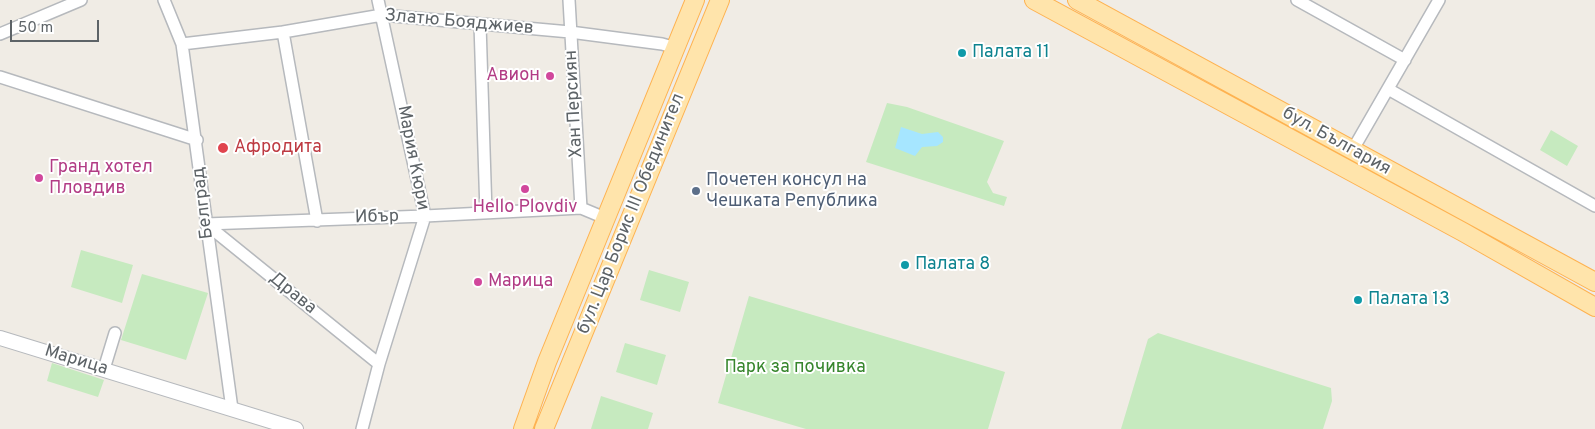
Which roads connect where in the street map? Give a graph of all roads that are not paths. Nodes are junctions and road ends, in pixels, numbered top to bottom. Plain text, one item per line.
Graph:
1 (81, 0) edge
2 (164, 0) edge
3 (378, 0) edge
4 (569, 0) edge
5 (695, 0) edge
6 (720, 0) edge
7 (1034, 0) edge
8 (1077, 0) edge
9 (1297, 0) edge
10 (1439, 0) edge
11 (382, 15) junction
12 (480, 24) junction
13 (283, 32) junction
14 (570, 32) junction
15 (0, 34) edge
16 (182, 44) junction
17 (676, 48) junction
18 (1405, 60) junction
19 (0, 77) edge
20 (1388, 89) junction
21 (197, 140) junction
22 (1352, 150) junction
23 (1595, 206) edge
24 (581, 208) junction
25 (486, 213) junction
26 (425, 216) junction
27 (605, 218) junction
28 (317, 221) junction
29 (206, 224) junction
30 (1595, 282) edge
31 (1595, 307) edge
32 (115, 333) dead end
33 (0, 338) edge
34 (379, 364) junction
35 (104, 369) junction
36 (232, 409) junction
37 (296, 429) edge
38 (362, 429) edge
39 (523, 429) edge
40 (544, 429) edge

1 - 15 street
2 - 16 street, Белград
3 - 11 street, Мария Кюри
4 - 14 street, Хан Персиян
5 - 17 main road, бул. Цар Борис III Обединител
6 - 40 main road, бул. Цар Борис III Обединител
7 - 31 main road
8 - 22 main road, бул. България
9 - 18 street
10 - 18 street
11 - 12 street, Златю Бояджиев
11 - 13 street, Златю Бояджиев
11 - 26 street, Мария Кюри
12 - 14 street, Златю Бояджиев
12 - 25 street
13 - 16 street, Златю Бояджиев
13 - 28 street
14 - 17 street, Златю Бояджиев
14 - 24 street, Хан Персиян
16 - 21 street, Белград
17 - 27 main road, бул. Цар Борис III Обединител
18 - 20 street
19 - 21 street
20 - 22 street
20 - 23 street
21 - 29 street, Белград
22 - 30 main road, бул. България
24 - 25 street, Ибър
24 - 27 street, Ибър
25 - 26 street, Ибър
26 - 28 street, Ибър
26 - 34 street, Мария Кюри
27 - 39 main road, бул. Цар Борис III Обединител
28 - 29 street, Ибър
29 - 34 street, Драва
29 - 36 street, Белград
32 - 35 street
33 - 35 street, Марица
34 - 38 street, Мария Кюри
35 - 36 street, Марица
36 - 37 street, Марица

